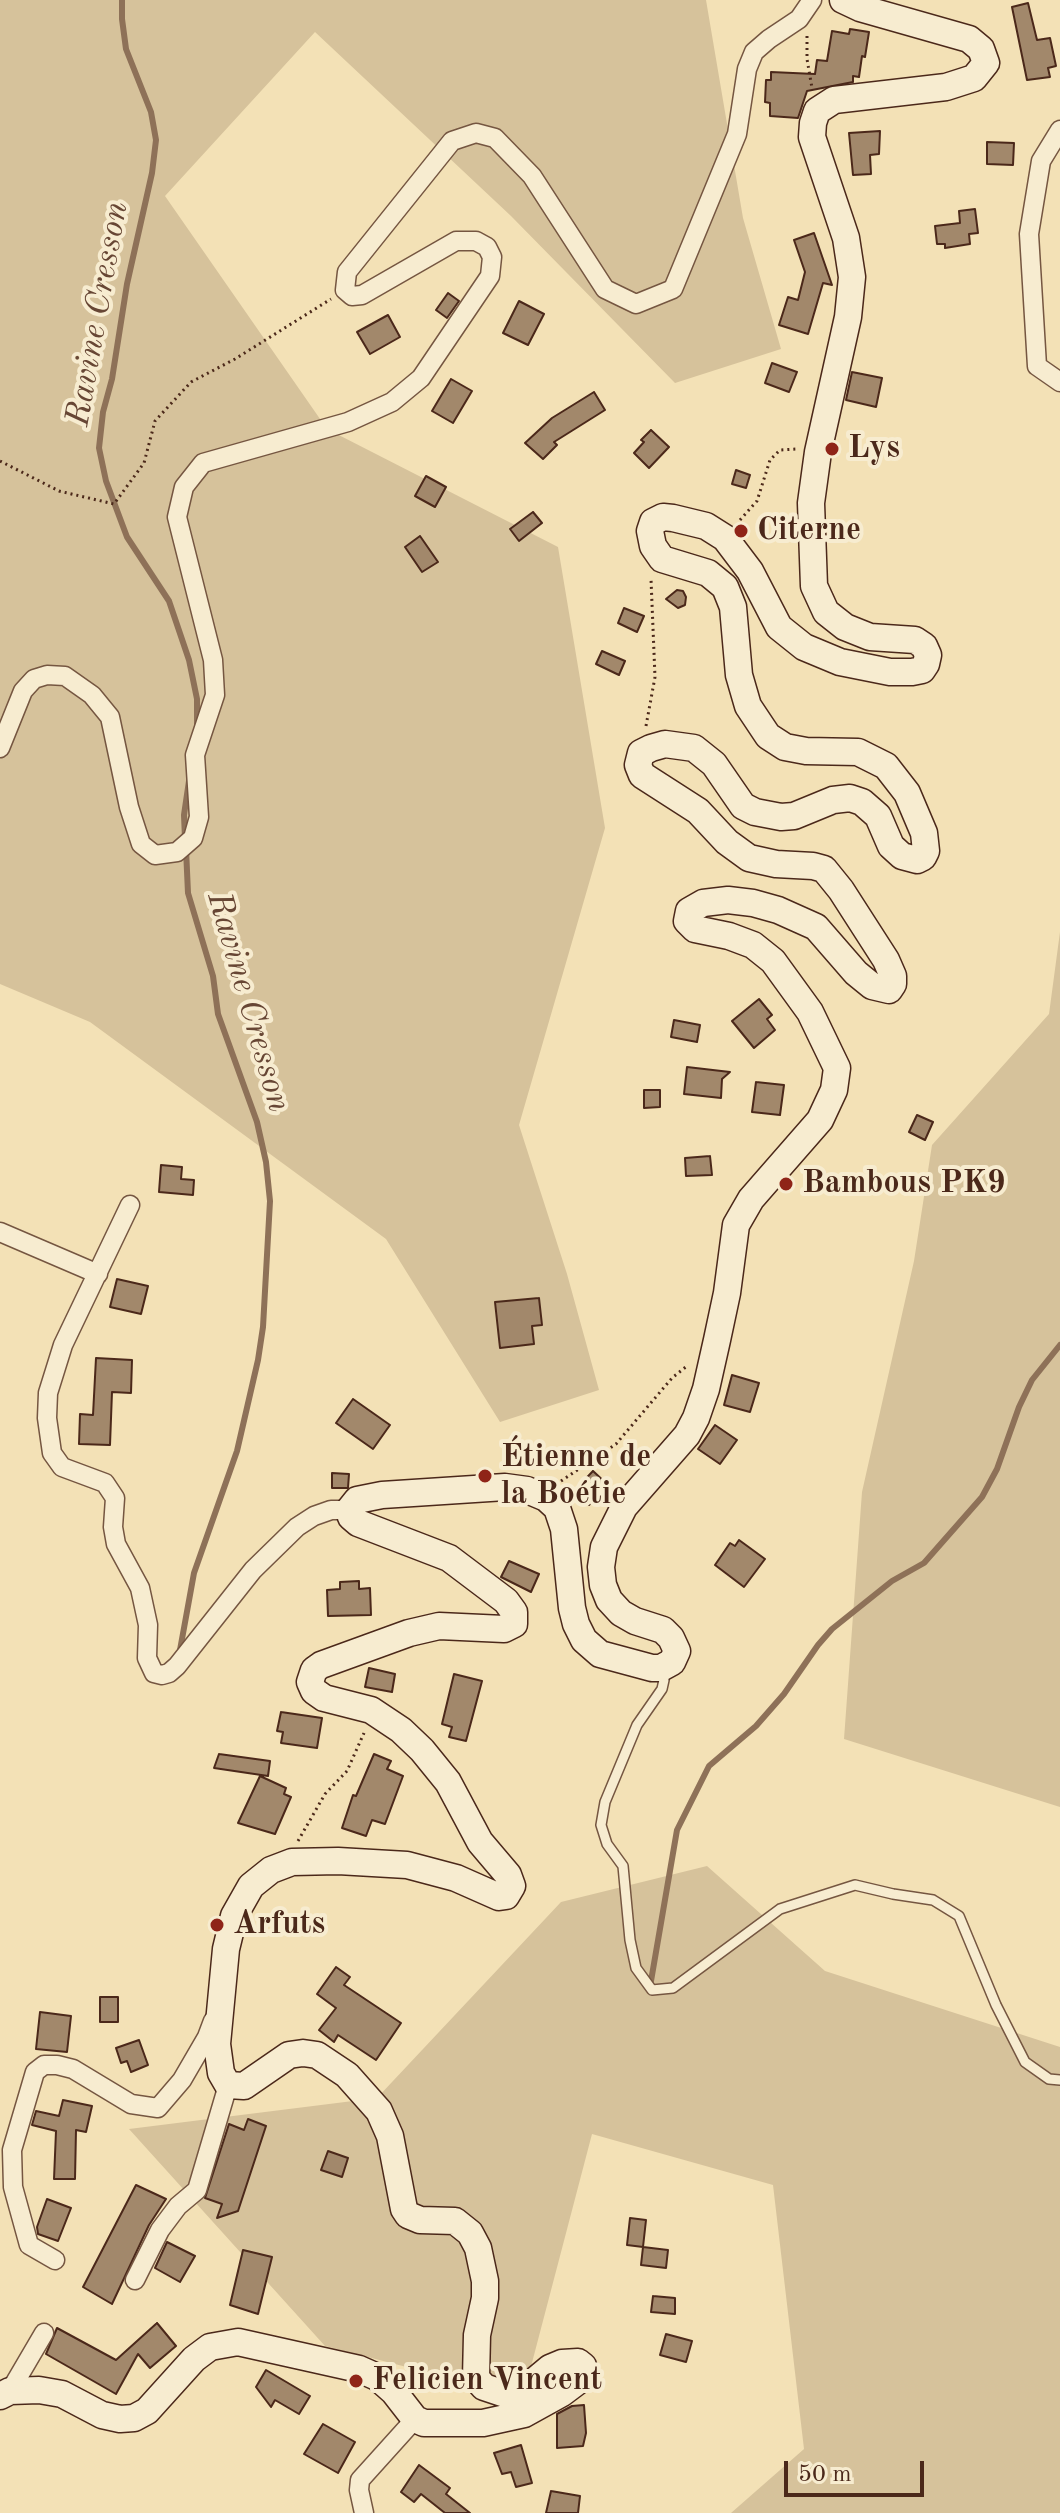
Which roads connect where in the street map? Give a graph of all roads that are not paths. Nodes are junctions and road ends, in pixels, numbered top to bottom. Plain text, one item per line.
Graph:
1 (843, 0) edge
2 (810, 3) edge
3 (1060, 130) edge
4 (1060, 382) edge
5 (0, 748) edge
6 (130, 1205) dead end
7 (0, 1232) edge
8 (98, 1274) junction
9 (349, 1510) junction
10 (661, 1668) junction
11 (224, 1989) junction
12 (1060, 2080) edge
13 (228, 2085) junction
14 (12, 2150) junction
15 (0, 2169) edge
16 (55, 2260) dead end
17 (135, 2280) dead end
18 (44, 2333) dead end
19 (5, 2393) edge
20 (415, 2419) junction
21 (364, 2513) edge

1 - 10 main road
2 - 5 street
3 - 4 street
6 - 8 street
7 - 8 street
8 - 9 street
9 - 10 main road
9 - 11 main road
10 - 12 lane
11 - 13 main road
11 - 14 street
13 - 17 street
13 - 20 main road
14 - 15 lane
14 - 16 street
18 - 19 street
19 - 20 main road
20 - 21 street

